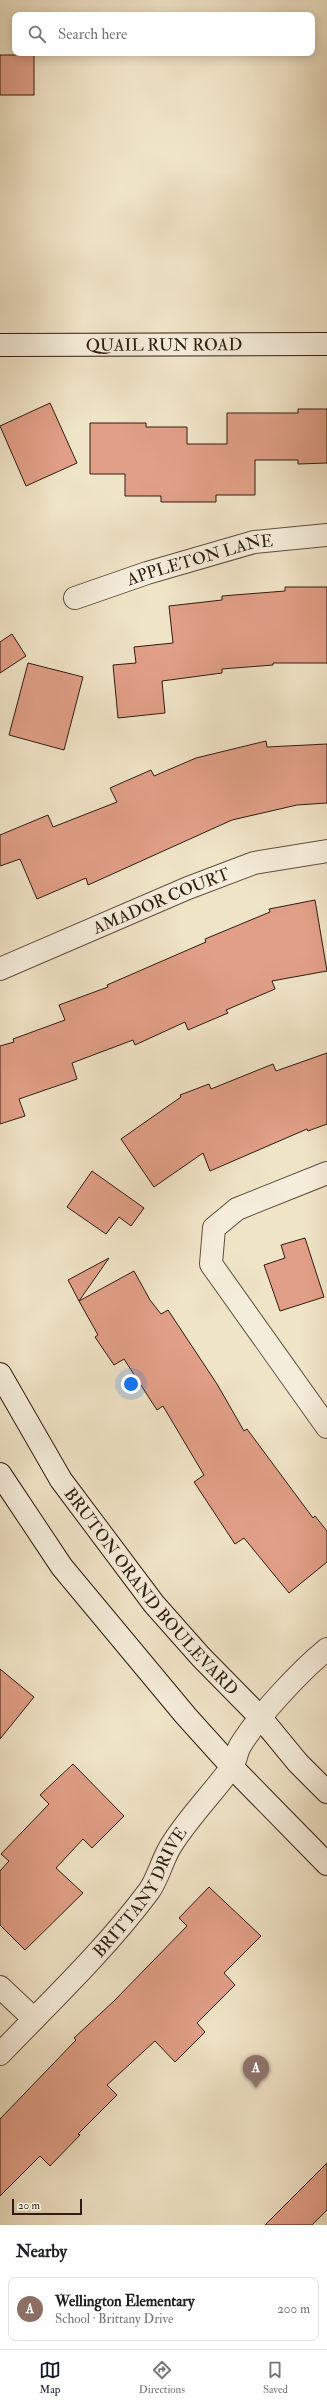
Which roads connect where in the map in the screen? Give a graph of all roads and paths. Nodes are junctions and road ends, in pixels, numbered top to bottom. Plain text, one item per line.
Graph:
1 (327, 344) edge
2 (0, 345) edge
3 (327, 535) edge
4 (75, 598) dead end
5 (327, 851) edge
6 (0, 969) edge
7 (327, 1173) edge
8 (0, 1374) edge
9 (327, 1427) edge
10 (0, 1474) edge
11 (327, 1649) edge
12 (261, 1718) junction
13 (232, 1767) junction
14 (327, 1792) edge
15 (327, 1864) edge
16 (0, 1987) edge
17 (34, 2019) junction
18 (0, 2054) edge

1 - 2 street, QUAIL RUN ROAD
3 - 4 street, APPLETON LANE
5 - 6 street, AMADOR COURT
7 - 9 street
8 - 12 street, BRUTON ORAND BOULEVARD
10 - 13 street
11 - 12 street, BRITTANY DRIVE
12 - 13 street, BRITTANY DRIVE
12 - 14 street, BRUTON ORAND BOULEVARD
13 - 15 street
13 - 17 street, BRITTANY DRIVE
16 - 17 street
17 - 18 street, BRITTANY DRIVE

